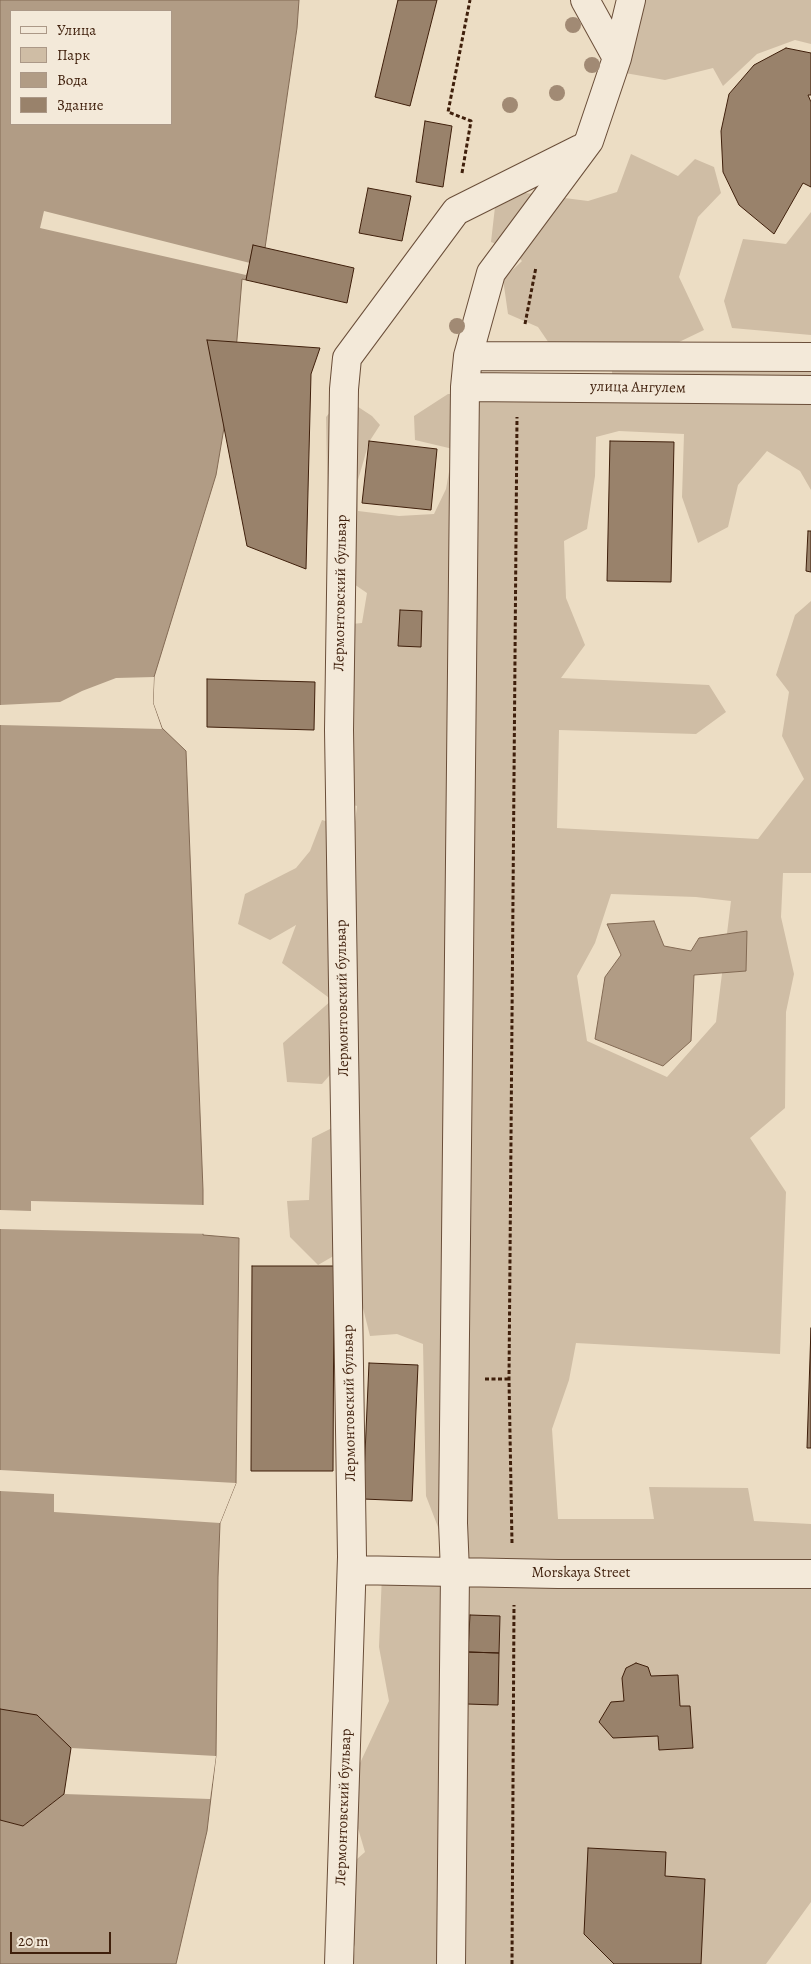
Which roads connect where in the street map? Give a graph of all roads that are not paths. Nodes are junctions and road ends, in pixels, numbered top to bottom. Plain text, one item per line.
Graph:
1 (584, 0) edge
2 (630, 0) edge
3 (617, 58) junction
4 (584, 146) junction
5 (468, 356) junction
6 (811, 357) edge
7 (465, 387) junction
8 (811, 390) edge
9 (352, 1570) junction
10 (456, 1572) junction
11 (811, 1574) edge
12 (338, 1964) edge
13 (451, 1964) edge

1 - 3 street
2 - 3 street
3 - 4 street
4 - 5 street
4 - 9 street, Лермонтовский бульвар
5 - 6 street, улица Ангулем
5 - 7 street
7 - 8 street, улица Ангулем
7 - 10 street
9 - 10 street, Morskaya Street
9 - 12 street, Лермонтовский бульвар
10 - 11 street, Morskaya Street
10 - 13 street

